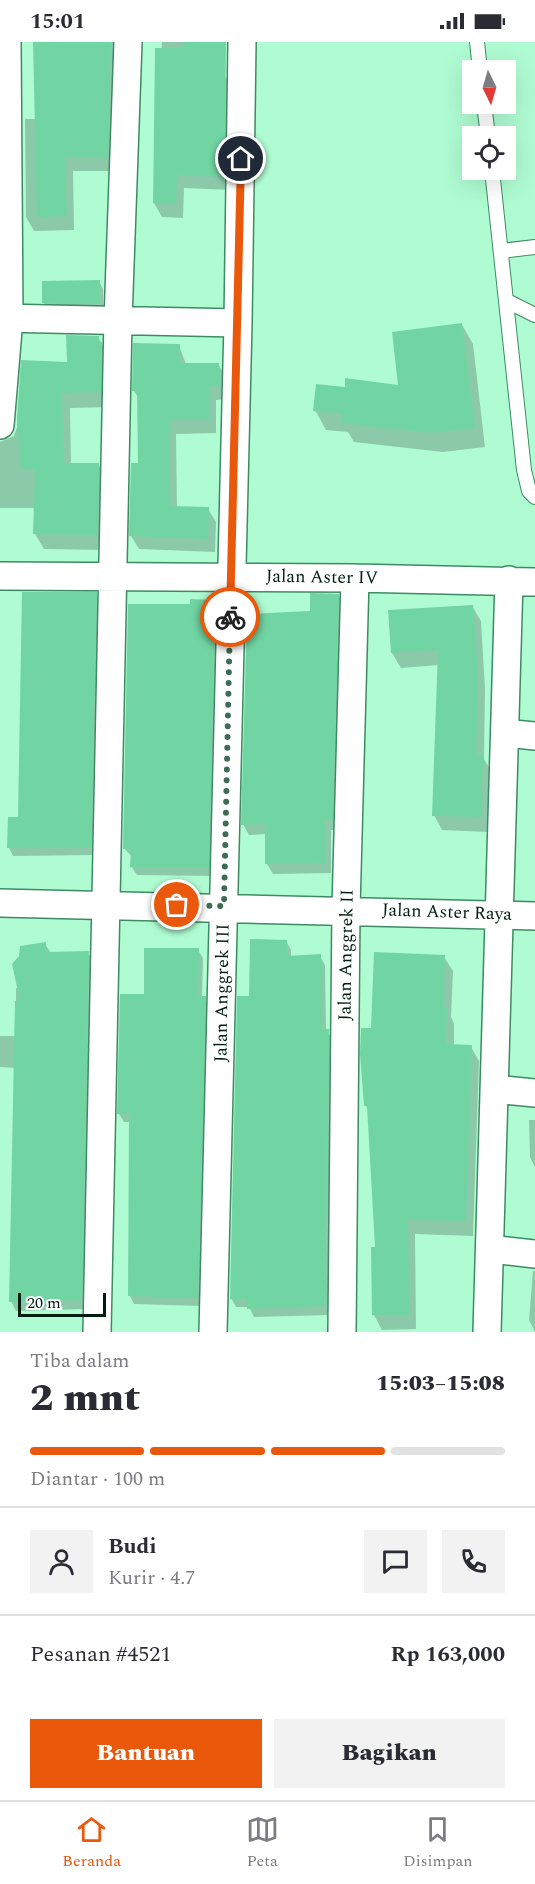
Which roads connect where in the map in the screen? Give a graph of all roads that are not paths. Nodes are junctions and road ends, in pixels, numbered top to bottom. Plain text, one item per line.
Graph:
1 (7, 42) edge
2 (128, 42) edge
3 (242, 42) edge
4 (477, 42) edge
5 (479, 60) edge
6 (493, 180) edge
7 (535, 248) edge
8 (501, 251) junction
9 (507, 301) junction
10 (535, 315) edge
11 (4, 318) edge
12 (118, 320) junction
13 (238, 323) junction
14 (0, 425) edge
15 (535, 461) edge
16 (524, 470) junction
17 (535, 497) edge
18 (0, 576) edge
19 (113, 576) junction
20 (231, 577) junction
21 (355, 578) junction
22 (522, 581) edge
23 (505, 733) junction
24 (535, 736) edge
25 (0, 903) edge
26 (106, 904) junction
27 (224, 906) junction
28 (346, 909) junction
29 (499, 913) junction
30 (535, 916) edge
31 (494, 1089) junction
32 (535, 1093) edge
33 (490, 1249) junction
34 (535, 1254) edge
35 (97, 1332) edge
36 (213, 1332) edge
37 (342, 1332) edge
38 (487, 1332) edge

1 - 11 street
2 - 12 street
3 - 13 street, Jalan Anggrek III
4 - 5 lane
6 - 8 lane
7 - 8 lane
8 - 9 lane
9 - 10 lane
9 - 16 lane
11 - 12 street
11 - 14 street
12 - 13 street
12 - 19 street
13 - 20 street, Jalan Anggrek III
15 - 16 lane
16 - 17 lane
18 - 19 street, Jalan Aster IV
19 - 20 street, Jalan Aster IV
19 - 26 street
20 - 21 street, Jalan Aster IV
20 - 27 street, Jalan Anggrek III
21 - 22 street, Jalan Aster IV
21 - 28 street, Jalan Anggrek II
22 - 23 street
23 - 24 street
23 - 29 street
25 - 26 street, Jalan Aster Raya
26 - 27 street, Jalan Aster Raya
26 - 35 street
27 - 28 street, Jalan Aster Raya
27 - 36 street, Jalan Anggrek III
28 - 29 street, Jalan Aster Raya
28 - 37 street, Jalan Anggrek II
29 - 30 street, Jalan Aster Raya
29 - 31 street
31 - 32 street
31 - 33 street
33 - 34 street
33 - 38 street

